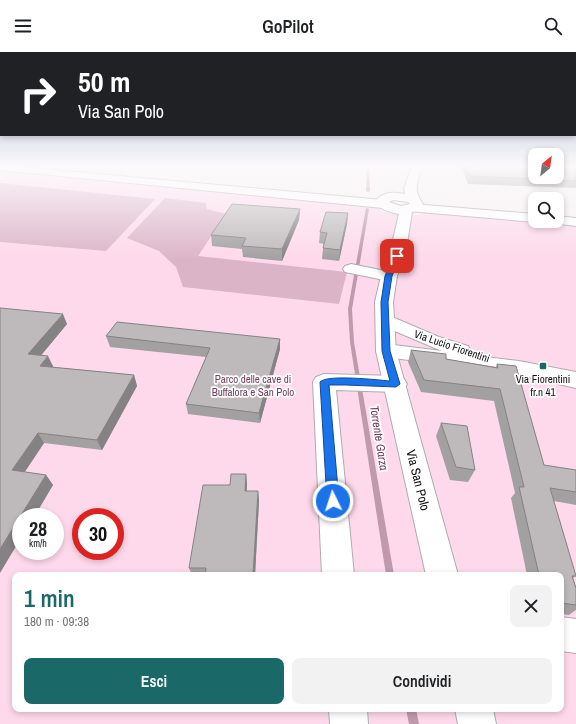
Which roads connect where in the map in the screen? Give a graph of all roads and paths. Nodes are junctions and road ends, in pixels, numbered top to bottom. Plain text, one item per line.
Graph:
1 (335, 196) edge
2 (343, 196) edge
3 (392, 196) edge
4 (410, 196) edge
5 (388, 201) junction
6 (411, 204) junction
7 (528, 211) edge
8 (564, 214) edge
9 (576, 215) edge
10 (528, 217) edge
11 (564, 221) edge
12 (576, 222) edge
13 (358, 270) dead end
14 (389, 276) junction
15 (385, 320) junction
16 (386, 351) junction
17 (519, 368) junction
18 (576, 380) edge
19 (396, 384) junction
20 (338, 572) edge
21 (441, 572) edge
22 (564, 634) edge
23 (576, 636) edge
24 (348, 712) edge
25 (475, 712) edge
26 (349, 724) edge
27 (477, 724) edge

1 - 5 street
2 - 5 street
3 - 5 street, Via San Polo
4 - 6 street, Via San Polo
5 - 6 street
5 - 14 street, Via San Polo
6 - 7 street
6 - 10 street
6 - 14 street, Via San Polo
8 - 9 street
11 - 12 street
13 - 14 street
14 - 15 street, Via San Polo
15 - 16 street, Via San Polo
15 - 17 street, Via Lucio Fiorentini
16 - 17 street, Via Lucio Fiorentini
16 - 19 street, Via San Polo
17 - 18 street, Via Lucio Fiorentini
19 - 20 street
19 - 21 street, Via San Polo
22 - 23 street
24 - 26 street
25 - 27 street

